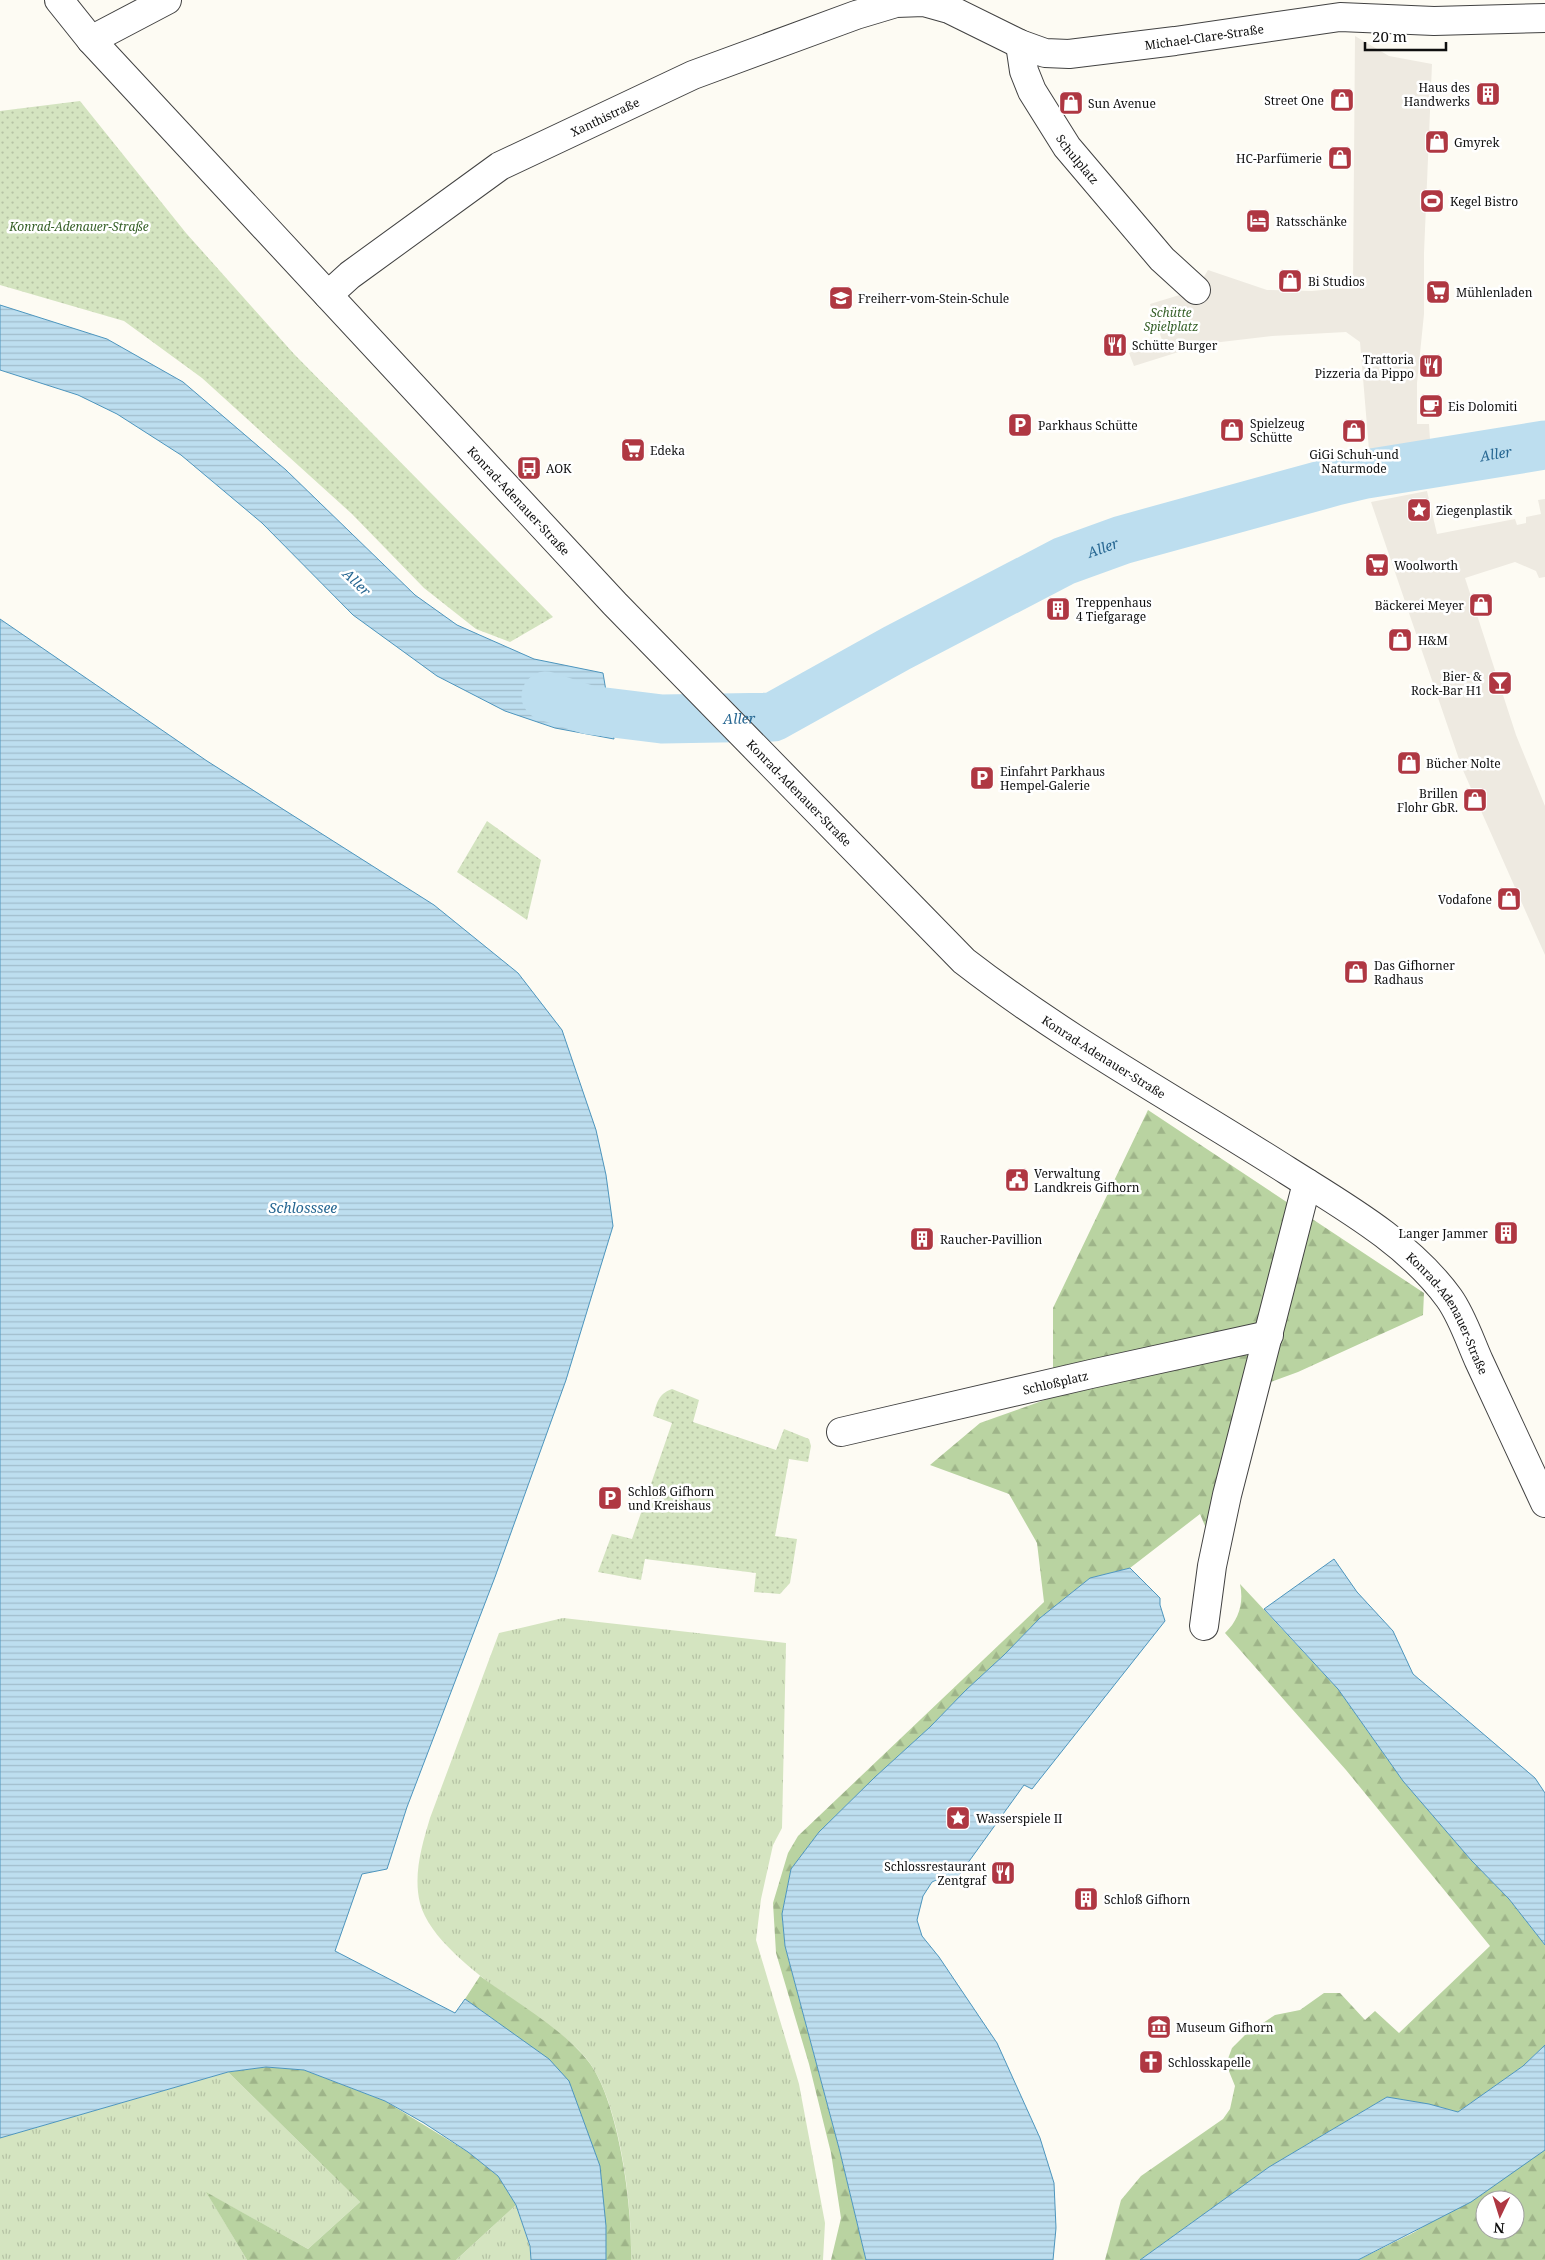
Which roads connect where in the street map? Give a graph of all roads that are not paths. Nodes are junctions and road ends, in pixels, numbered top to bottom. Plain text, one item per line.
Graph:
1 (60, 0) edge
2 (167, 0) edge
3 (915, 1) edge
4 (1545, 18) edge
5 (91, 40) junction
6 (1020, 44) junction
7 (1196, 290) dead end
8 (328, 295) junction
9 (1307, 1183) junction
10 (1269, 1336) junction
11 (841, 1432) dead end
12 (1545, 1503) edge
13 (1204, 1626) dead end

1 - 5 street, Konrad-Adenauer-Straße
2 - 5 street
3 - 6 street, Michael-Clare-Straße
3 - 8 street, Xanthistraße
4 - 6 street, Michael-Clare-Straße
5 - 8 street, Konrad-Adenauer-Straße
6 - 7 street, Schulplatz
8 - 9 street, Konrad-Adenauer-Straße
9 - 10 street
9 - 12 street, Konrad-Adenauer-Straße
10 - 11 street, Schloßplatz
10 - 13 street

